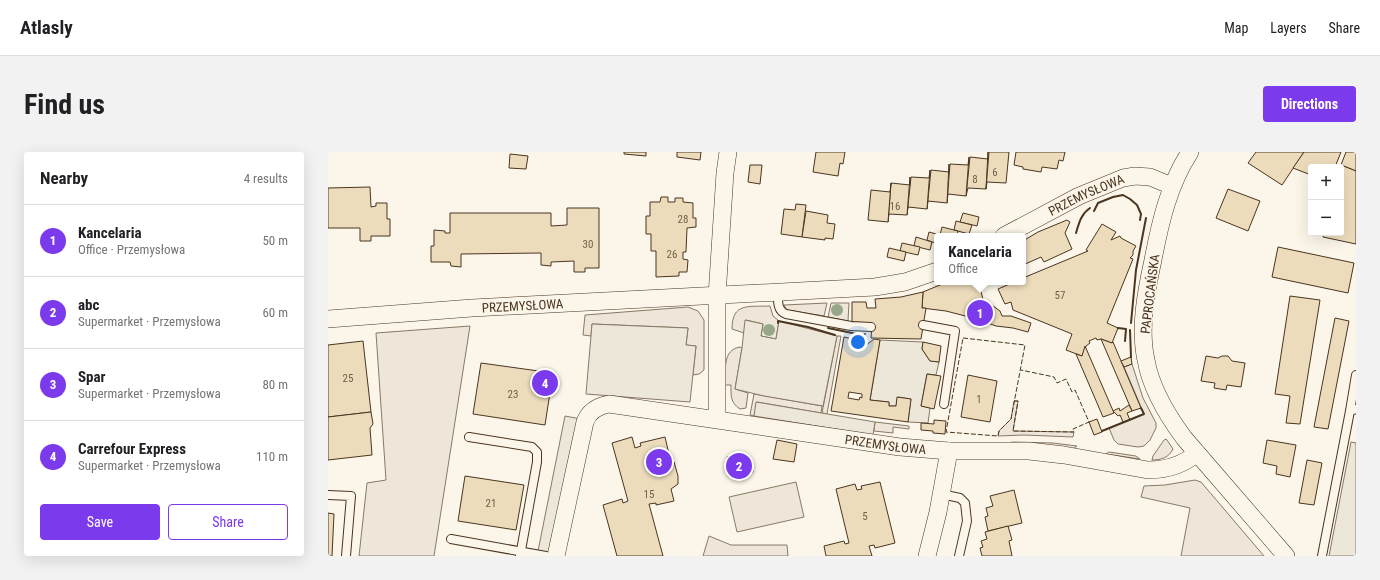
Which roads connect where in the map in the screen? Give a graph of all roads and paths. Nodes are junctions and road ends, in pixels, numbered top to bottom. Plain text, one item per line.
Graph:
1 (728, 152) edge
2 (1190, 152) edge
3 (1172, 186) junction
4 (1010, 233) edge
5 (934, 272) edge
6 (778, 293) junction
7 (717, 296) junction
8 (328, 319) edge
9 (923, 325) dead end
10 (872, 327) dead end
11 (1356, 375) edge
12 (944, 404) dead end
13 (1353, 410) edge
14 (717, 419) junction
15 (468, 437) dead end
16 (948, 451) junction
17 (1197, 453) junction
18 (941, 494) junction
19 (328, 495) edge
20 (451, 540) dead end
21 (520, 554) edge
22 (346, 556) edge
23 (546, 556) edge
24 (556, 556) edge
25 (927, 556) edge
26 (959, 556) edge
27 (1286, 556) edge
28 (1322, 556) edge

1 - 7 street
2 - 3 street, PAPROCAŃSKA
3 - 4 street, PRZEMYSŁOWA
3 - 17 street, PAPROCAŃSKA
5 - 6 street, PRZEMYSŁOWA
6 - 7 street, PRZEMYSŁOWA
6 - 10 lane
7 - 8 street, PRZEMYSŁOWA
7 - 14 street
9 - 12 lane
11 - 13 lane
13 - 28 lane
14 - 16 street, PRZEMYSŁOWA
14 - 24 street, PRZEMYSŁOWA
15 - 21 lane
16 - 17 street
16 - 18 street
17 - 27 street, PAPROCAŃSKA
18 - 25 street
18 - 26 lane
19 - 22 lane
20 - 21 lane
21 - 23 lane

